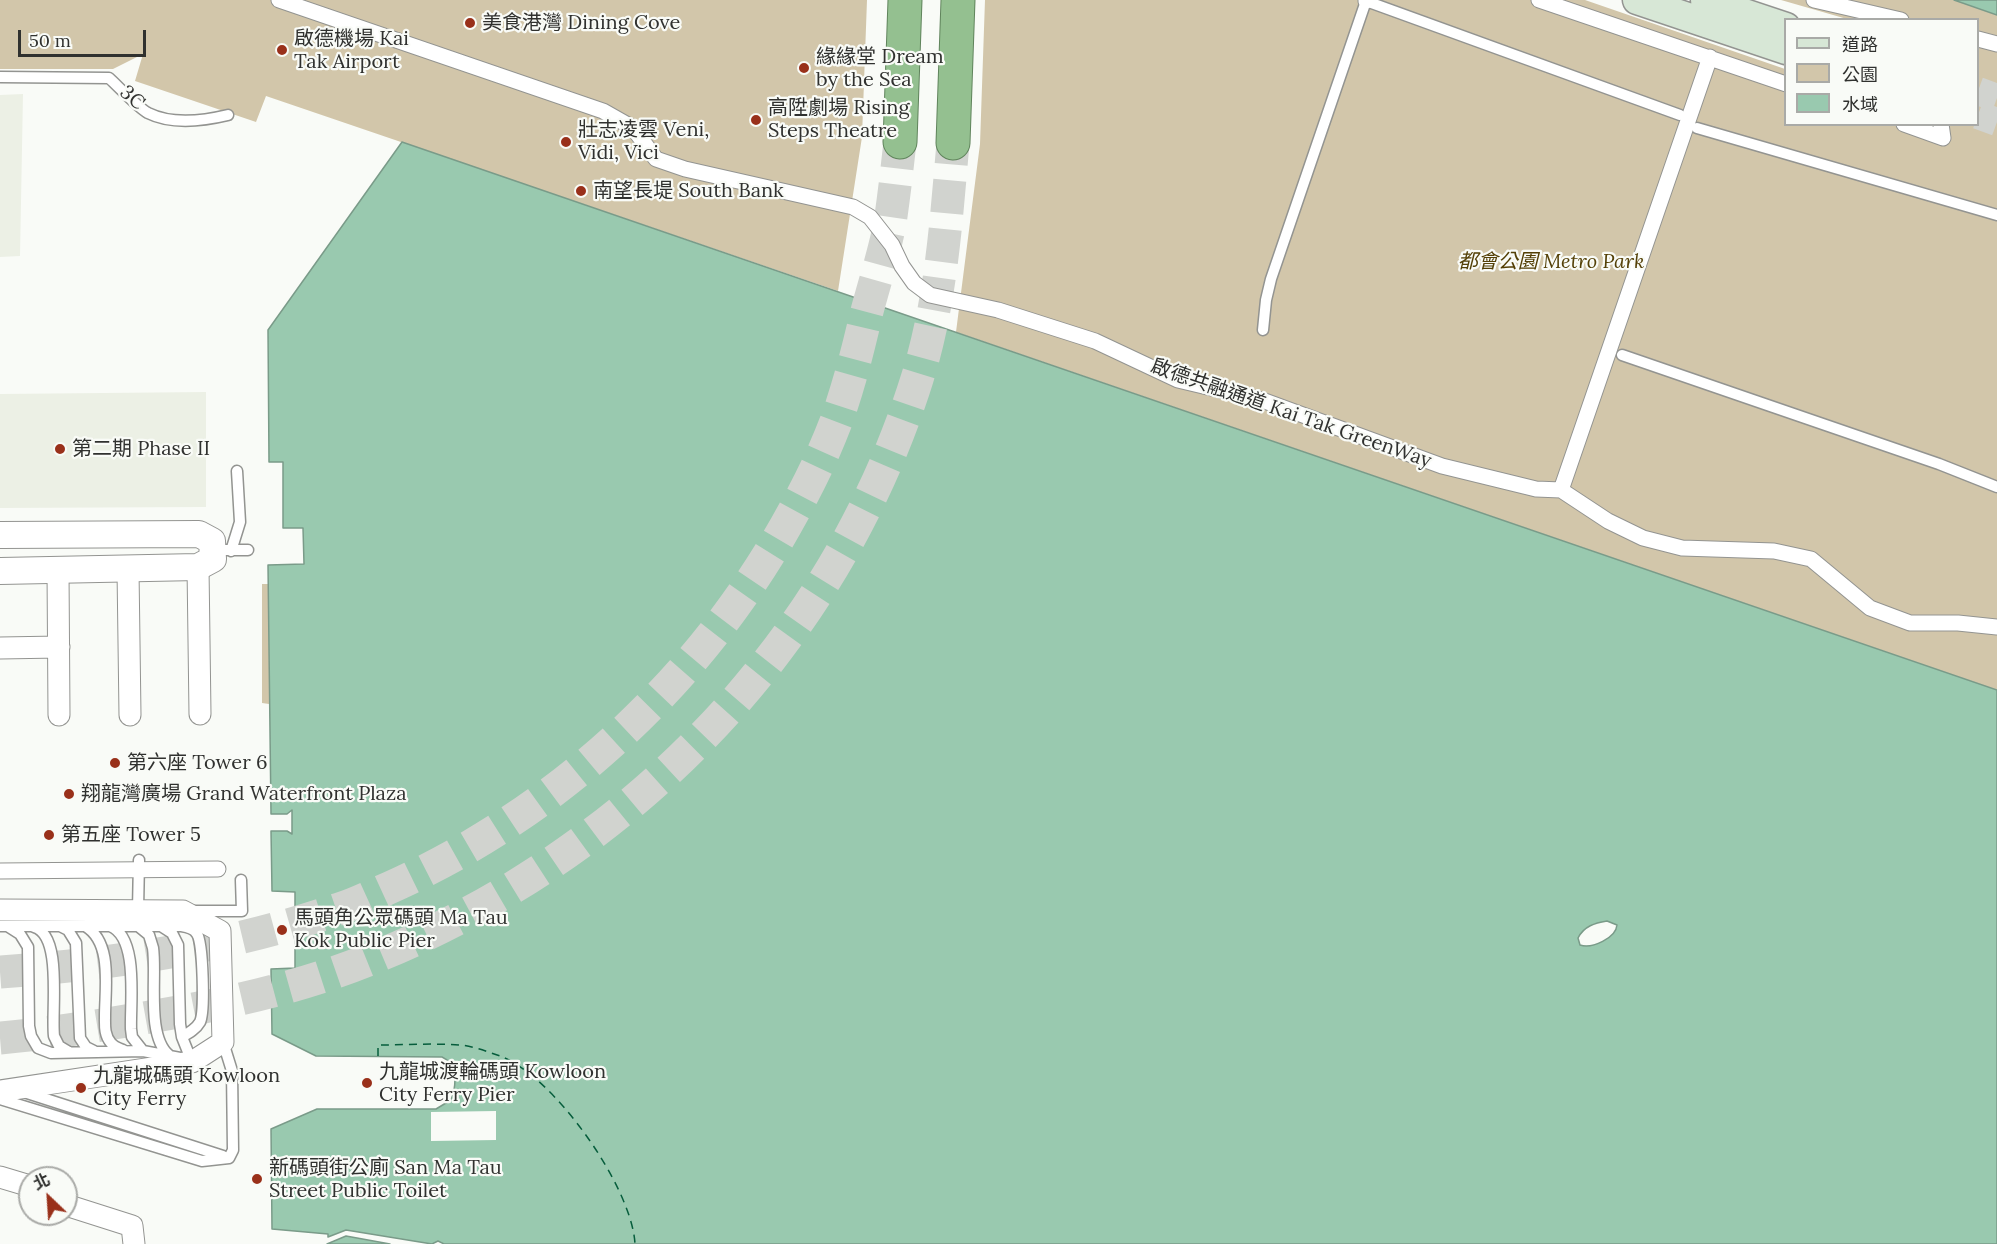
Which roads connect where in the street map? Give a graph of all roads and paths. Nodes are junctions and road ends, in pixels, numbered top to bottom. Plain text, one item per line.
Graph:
1 (279, 0) edge
2 (905, 0) edge
3 (958, 0) edge
4 (1539, 0) edge
5 (1637, 0) edge
6 (1705, 0) edge
7 (1814, 0) edge
8 (1367, 1) edge
9 (1892, 18) edge
10 (1784, 27) edge
11 (1979, 40) edge
12 (1997, 44) edge
13 (1784, 50) edge
14 (1710, 57) junction
15 (0, 77) edge
16 (1784, 84) edge
17 (228, 115) dead end
18 (1680, 115) dead end
19 (1910, 126) edge
20 (1941, 126) edge
21 (1697, 128) dead end
22 (900, 142) tunnel mouth
23 (953, 143) tunnel mouth
24 (1997, 215) edge
25 (1263, 330) dead end
26 (1622, 355) dead end
27 (237, 471) dead end
28 (1997, 487) edge
29 (1561, 490) junction
30 (0, 535) edge
31 (248, 550) dead end
32 (214, 556) junction
33 (58, 570) junction
34 (128, 570) junction
35 (0, 571) edge
36 (1997, 627) edge
37 (59, 647) junction
38 (0, 648) edge
39 (200, 714) dead end
40 (59, 715) dead end
41 (130, 715) dead end
42 (139, 865) junction
43 (218, 869) dead end
44 (0, 871) edge
45 (242, 880) dead end
46 (183, 911) junction
47 (138, 918) junction
48 (1, 921) edge
49 (31, 926) junction
50 (59, 926) junction
51 (84, 926) junction
52 (110, 926) junction
53 (161, 926) junction
54 (182, 1037) junction
55 (223, 1042) junction
56 (123, 1050) junction
57 (96, 1051) junction
58 (143, 1051) junction
59 (71, 1052) junction
60 (169, 1055) junction
61 (192, 1062) junction
62 (5, 1093) edge
63 (229, 1158) junction
64 (0, 1177) edge
65 (18, 1182) edge
66 (78, 1210) edge
67 (133, 1235) edge

1 - 29 street, 啟德共融通道 Kai Tak GreenWay
2 - 22 highway
3 - 23 highway
4 - 14 street
5 - 13 main road
6 - 10 main road
7 - 9 street
8 - 18 lane
8 - 25 lane
11 - 12 street
14 - 16 street
14 - 29 street
15 - 17 lane, 3C / 3C
19 - 20 street
21 - 24 lane
26 - 28 lane
27 - 32 lane
29 - 36 street, 啟德共融通道 Kai Tak GreenWay
30 - 32 street
31 - 32 lane
32 - 34 street
32 - 39 street
33 - 34 street
33 - 35 street
33 - 37 street
34 - 41 street
37 - 38 street
37 - 40 street
42 - 43 street
42 - 44 street
42 - 47 lane
45 - 46 lane
46 - 47 street
46 - 55 street
47 - 48 street
47 - 52 lane
47 - 53 lane
47 - 60 lane
48 - 49 lane
48 - 59 lane
49 - 50 lane
49 - 59 lane
50 - 51 lane
50 - 57 lane
51 - 52 lane
51 - 56 lane
52 - 58 lane
53 - 54 lane
53 - 54 lane
54 - 61 lane
55 - 61 street
55 - 63 lane
56 - 57 lane
56 - 58 lane
57 - 59 lane
58 - 60 lane
60 - 61 lane
61 - 62 street
62 - 63 lane
62 - 63 lane
64 - 65 street
66 - 67 street

